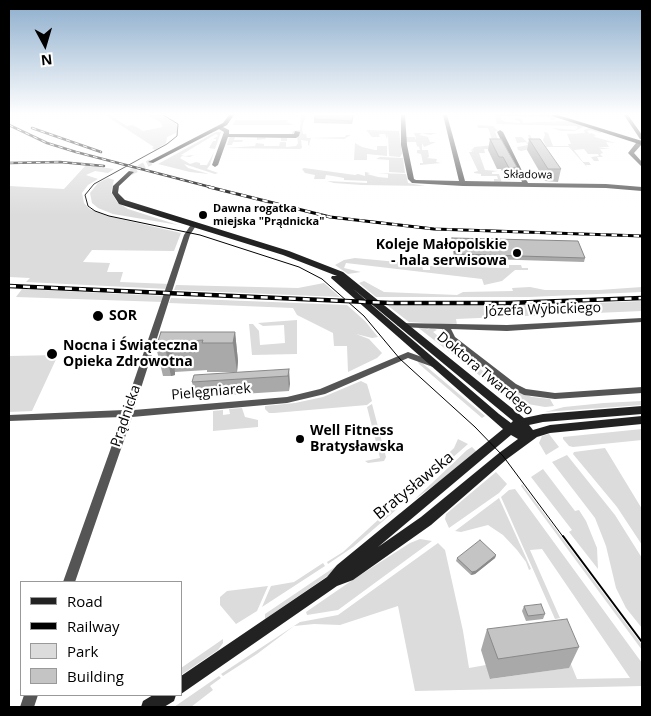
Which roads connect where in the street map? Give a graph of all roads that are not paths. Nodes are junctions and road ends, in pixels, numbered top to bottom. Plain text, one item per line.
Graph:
1 (179, 148) edge
2 (221, 148) edge
3 (405, 148) edge
4 (453, 148) edge
5 (508, 148) edge
6 (635, 148) edge
7 (153, 162) tunnel mouth
8 (215, 165) dead end
9 (642, 165) edge
10 (133, 173) tunnel mouth
11 (463, 184) junction
12 (526, 185) junction
13 (642, 189) edge
14 (194, 224) junction
15 (324, 267) junction
16 (642, 320) edge
17 (401, 325) junction
18 (445, 326) junction
19 (408, 340) junction
20 (408, 355) junction
21 (433, 364) junction
22 (642, 390) edge
23 (642, 410) edge
24 (127, 414) junction
25 (9, 418) edge
26 (642, 420) edge
27 (521, 422) junction
28 (511, 429) junction
29 (527, 438) junction
30 (69, 581) edge
31 (332, 582) junction
32 (182, 685) edge
33 (166, 696) edge
34 (149, 707) edge

1 - 7 street
2 - 8 street
3 - 11 street, Składowa
4 - 11 street
5 - 12 street
6 - 9 street
10 - 14 street
11 - 12 street, Składowa
12 - 13 street, Składowa
14 - 15 street, Doktora Twardego
14 - 24 street, Prądnicka
15 - 17 street, Doktora Twardego
15 - 19 street, Doktora Twardego
16 - 18 street, Józefa Wybickiego
17 - 18 street, Józefa Wybickiego
17 - 27 street, Doktora Twardego
18 - 22 street
19 - 20 street
19 - 21 street, Doktora Twardego
20 - 21 street
20 - 24 street, Pielęgniarek
21 - 28 street, Doktora Twardego
23 - 27 street
24 - 25 street, Pielęgniarek
24 - 30 street, Prądnicka
26 - 29 street
27 - 28 street, Bratysławska
27 - 29 street, Doktora Twardego
28 - 29 street, Doktora Twardego
28 - 31 street, Bratysławska
29 - 31 street, Bratysławska
31 - 32 street, Bratysławska
33 - 34 street

